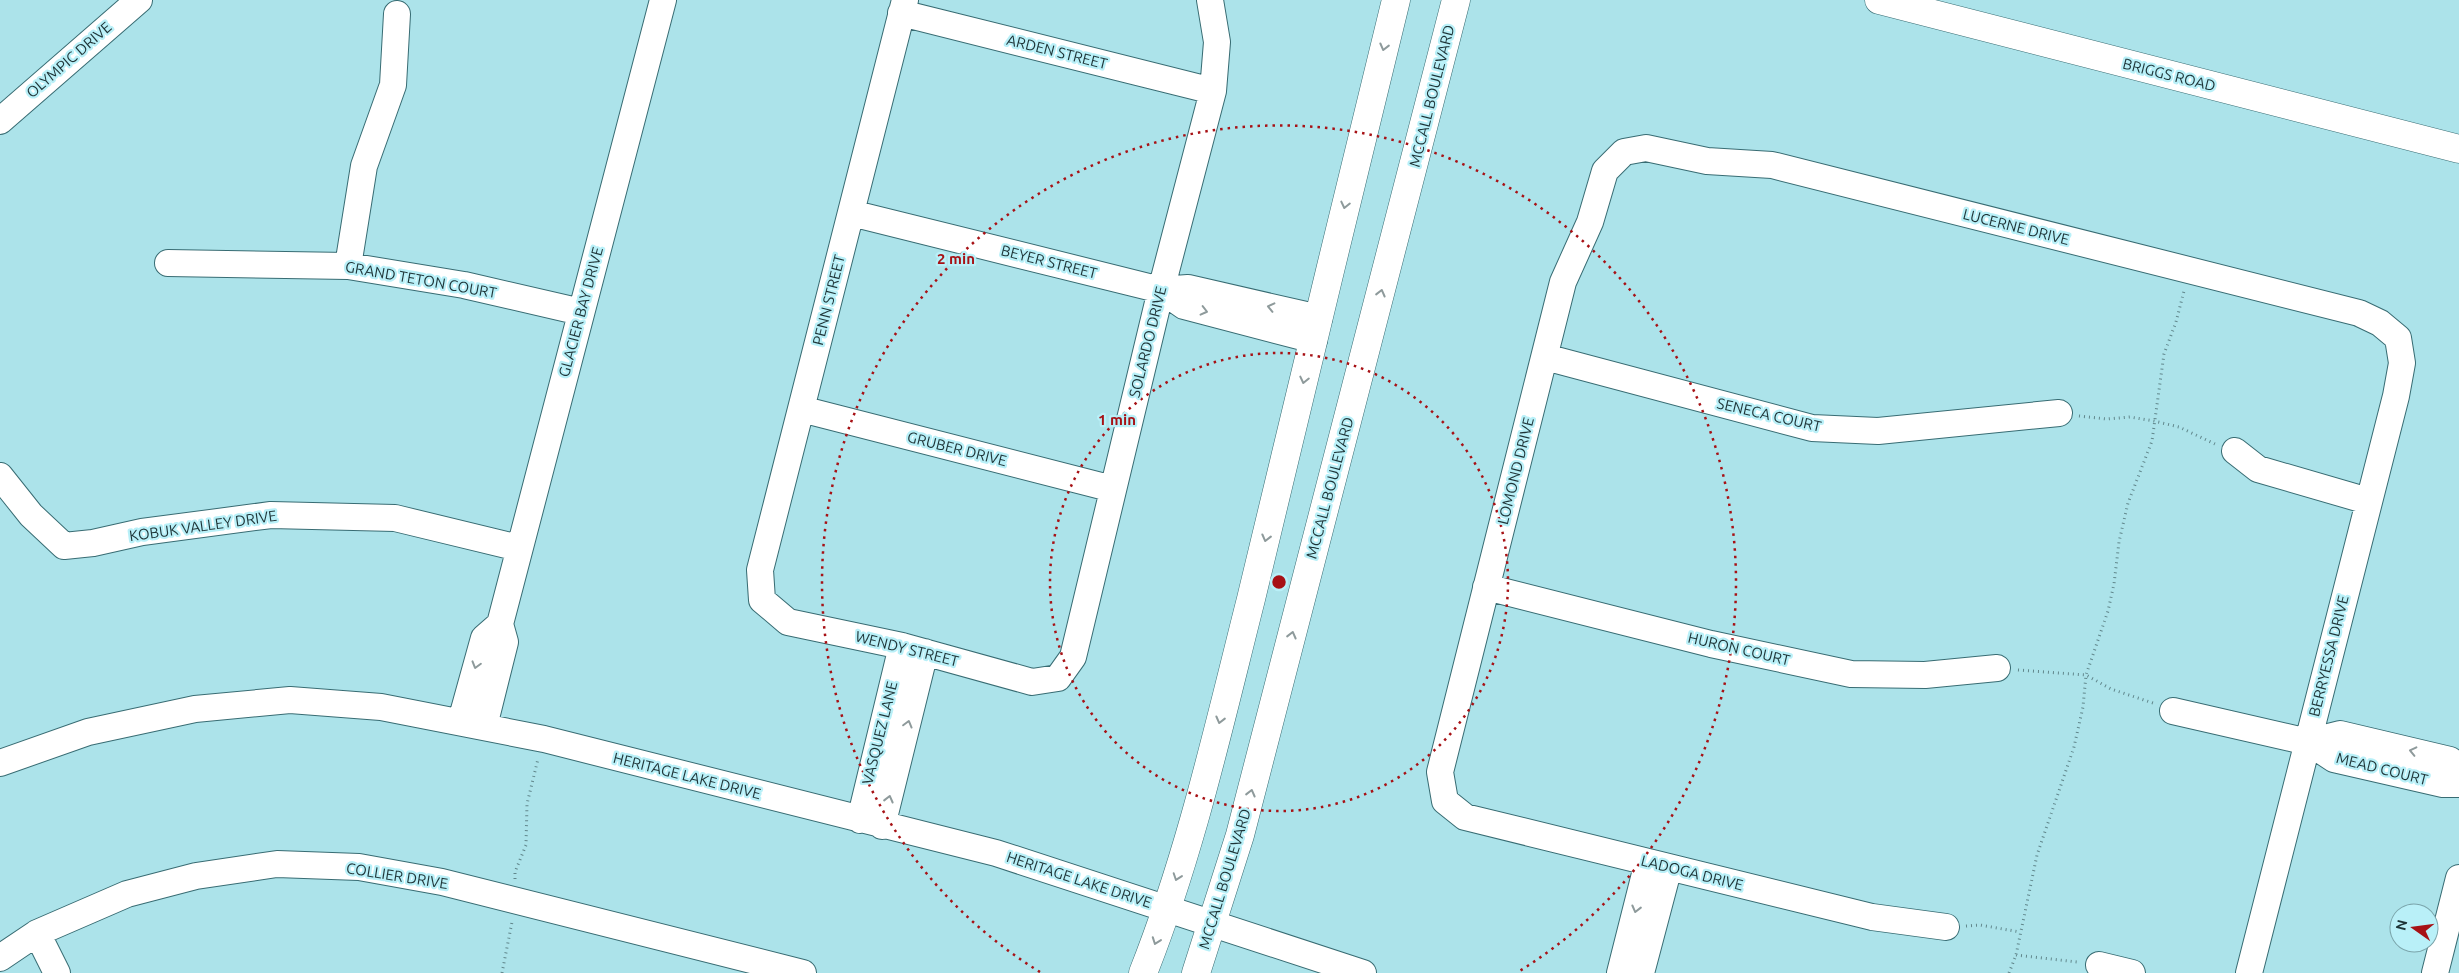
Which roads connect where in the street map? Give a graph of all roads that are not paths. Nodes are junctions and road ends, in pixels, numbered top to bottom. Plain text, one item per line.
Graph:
1 (139, 0) edge
2 (663, 0) edge
3 (1210, 0) edge
4 (1396, 0) edge
5 (1456, 0) edge
6 (1879, 0) edge
7 (903, 7) edge
8 (397, 14) dead end
9 (1213, 91) junction
10 (0, 121) edge
11 (2459, 149) edge
12 (1624, 152) joint
13 (851, 214) junction
14 (168, 264) dead end
15 (348, 266) junction
16 (1161, 290) junction
17 (581, 312) junction
18 (1316, 329) junction
19 (2398, 338) joint
20 (1545, 356) junction
21 (801, 409) junction
22 (2059, 413) road end
23 (2235, 451) road end
24 (0, 476) edge
25 (1113, 489) junction
26 (2368, 501) junction
27 (520, 548) junction
28 (1486, 587) junction
29 (762, 600) joint
30 (914, 649) junction
31 (1997, 668) road end
32 (1058, 678) joint
33 (2173, 711) road end
34 (472, 723) junction
35 (2308, 742) junction
36 (0, 763) edge
37 (2459, 767) edge
38 (2459, 784) edge
39 (1445, 801) joint
40 (871, 823) junction
41 (1659, 864) junction
42 (2459, 878) edge
43 (1166, 908) junction
44 (1212, 923) junction
45 (1946, 927) road end
46 (38, 933) junction
47 (0, 958) edge
48 (2100, 965) road end
49 (57, 973) edge
50 (803, 973) edge
51 (1143, 973) edge
52 (1196, 973) edge
53 (1362, 973) edge
54 (1620, 973) edge
55 (1641, 973) edge
56 (2132, 973) edge
57 (2249, 973) edge
58 (2435, 973) edge

1 - 10 street, OLYMPIC DRIVE
2 - 17 street, GLACIER BAY DRIVE
3 - 9 street, SOLARDO DRIVE
4 -> 18 main road
44 -> 5 main road, MCCALL BOULEVARD
6 - 11 main road, BRIGGS ROAD
7 - 9 street, ARDEN STREET
7 - 13 street, PENN STREET
8 - 15 street
9 - 16 street, SOLARDO DRIVE
12 - 19 street, LUCERNE DRIVE
12 - 20 street, LOMOND DRIVE
13 - 16 street, BEYER STREET
13 - 21 street, PENN STREET
14 - 15 street, GRAND TETON COURT
15 - 17 street, GRAND TETON COURT
16 - 18 street, BEYER STREET
16 - 25 street, SOLARDO DRIVE
17 - 27 street, GLACIER BAY DRIVE
18 -> 43 main road
19 - 26 street, BERRYESSA DRIVE
20 - 22 street, SENECA COURT
20 - 28 street, LOMOND DRIVE
21 - 25 street, GRUBER DRIVE
21 - 29 street, PENN STREET
23 - 26 street
24 - 27 street, KOBUK VALLEY DRIVE
25 - 32 street, SOLARDO DRIVE
26 - 35 street, BERRYESSA DRIVE
27 - 34 street, GLACIER BAY DRIVE
28 - 31 street, HURON COURT
28 - 39 street, LOMOND DRIVE
29 - 30 street, WENDY STREET
30 - 32 street, WENDY STREET
30 - 40 street, VASQUEZ LANE
33 - 35 street, MEAD COURT
34 - 36 street, HERITAGE LAKE DRIVE
34 - 40 street, HERITAGE LAKE DRIVE
37 -> 35 street, MEAD COURT
35 - 38 street, MEAD COURT
35 - 57 street, BERRYESSA DRIVE
39 - 41 street, LADOGA DRIVE
40 - 43 street, HERITAGE LAKE DRIVE
41 - 45 street, LADOGA DRIVE
41 -> 54 street
41 - 55 street
42 - 58 street
43 - 44 street, HERITAGE LAKE DRIVE
43 -> 51 main road
44 - 52 main road, MCCALL BOULEVARD
44 - 53 street, HERITAGE LAKE DRIVE
46 - 47 street, COLLIER DRIVE
46 - 49 street
46 - 50 street, COLLIER DRIVE
48 - 56 street

